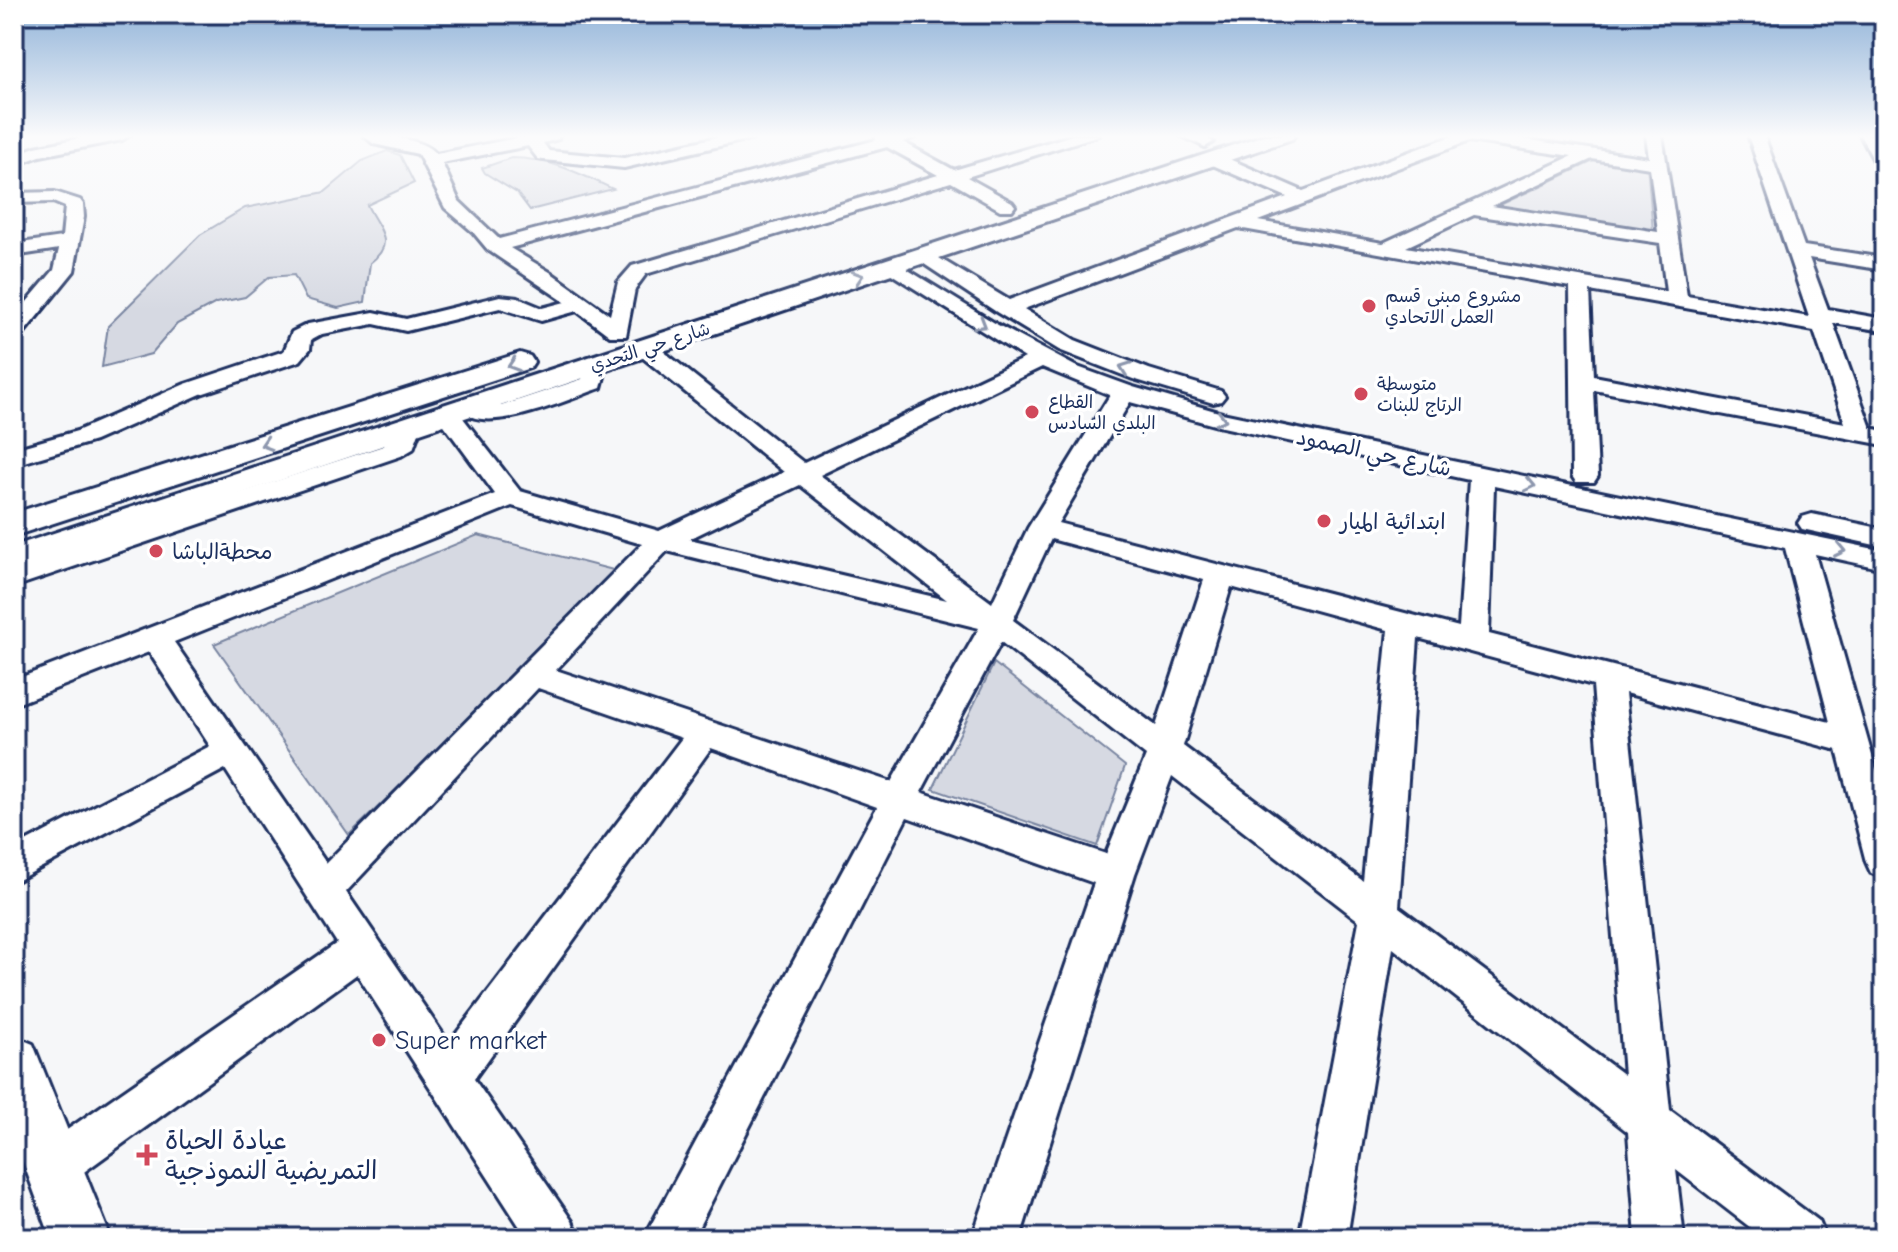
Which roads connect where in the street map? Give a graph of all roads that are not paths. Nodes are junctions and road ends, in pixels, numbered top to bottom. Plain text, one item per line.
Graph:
1 (446, 193) edge
2 (684, 193) edge
3 (899, 193) edge
4 (984, 193) edge
5 (1047, 193) edge
6 (1081, 193) edge
7 (1295, 193) edge
8 (1311, 193) edge
9 (1506, 193) edge
10 (1663, 193) edge
11 (1774, 193) edge
12 (1301, 197) junction
13 (14, 198) edge
14 (1006, 206) junction
15 (1473, 209) junction
16 (1233, 222) junction
17 (1670, 239) junction
18 (70, 241) junction
19 (495, 246) junction
20 (1385, 249) junction
21 (14, 250) edge
22 (1796, 250) junction
23 (922, 256) junction
24 (1884, 264) edge
25 (892, 266) junction
26 (1580, 283) junction
27 (794, 286) junction
28 (967, 286) junction
29 (938, 297) junction
30 (1677, 300) junction
31 (582, 303) junction
32 (1005, 309) junction
33 (23, 310) edge
34 (720, 311) junction
35 (1821, 320) junction
36 (1884, 325) edge
37 (14, 330) edge
38 (618, 331) junction
39 (645, 348) junction
40 (1043, 358) junction
41 (1581, 381) junction
42 (1124, 392) junction
43 (459, 410) junction
44 (409, 427) junction
45 (1873, 436) edge
46 (14, 457) edge
47 (802, 474) junction
48 (1482, 474) junction
49 (1585, 476) junction
50 (200, 480) junction
51 (1621, 494) junction
52 (511, 497) junction
53 (1690, 508) junction
54 (103, 513) junction
55 (14, 525) edge
56 (1042, 528) junction
57 (1884, 538) edge
58 (661, 541) junction
59 (1797, 541) junction
60 (14, 558) edge
61 (1884, 560) edge
62 (1220, 575) junction
63 (14, 577) edge
64 (997, 623) junction
65 (1404, 624) junction
66 (155, 637) junction
67 (1473, 642) junction
68 (533, 674) junction
69 (1608, 677) junction
70 (14, 693) edge
71 (704, 733) junction
72 (1851, 741) junction
73 (231, 750) junction
74 (1165, 751) junction
75 (899, 799) junction
76 (1884, 862) edge
77 (14, 866) edge
78 (1116, 874) junction
79 (324, 890) junction
80 (1379, 914) junction
81 (362, 948) junction
82 (14, 1063) edge
83 (449, 1078) junction
84 (1652, 1123) junction
85 (54, 1166) junction
86 (81, 1238) edge
87 (555, 1238) edge
88 (668, 1238) edge
89 (996, 1238) edge
90 (1323, 1238) edge
91 (1660, 1238) edge
92 (1802, 1238) edge

1 - 19 street
2 - 19 street
3 - 38 street
4 - 14 street
5 - 14 main road, شارع حي التحدي
6 - 23 main road, شارع حي التحدي
7 - 12 street
8 - 12 street
9 - 15 street
10 - 17 street
11 - 22 street
12 - 16 street
13 - 18 street
14 - 27 main road, شارع حي التحدي
15 - 17 street
15 - 20 street
16 - 20 street
16 - 32 street
17 - 30 street
18 - 21 street
18 - 33 street
19 - 31 street
20 - 26 street
22 - 24 street
22 - 35 street
23 - 25 main road, شارع حي التحدي
23 - 28 street
27 -> 25 main road, شارع حي التحدي
25 - 29 street, شارع حي الصمود
26 - 30 street
26 - 41 street
27 - 34 main road, شارع حي التحدي
28 - 29 street
28 - 32 street
29 -> 40 street, شارع حي الصمود
30 - 35 street
31 - 38 street
31 - 46 street
49 -> 32 street
33 - 37 street
34 - 38 main road, شارع حي التحدي
34 - 39 main road, شارع حي التحدي
35 - 36 street
35 - 45 street
38 -> 50 main road, شارع حي التحدي
39 - 43 main road, شارع حي التحدي
39 - 47 street
40 - 42 street, شارع حي الصمود
40 - 47 street
41 - 45 street
41 - 49 street
42 -> 48 street, شارع حي الصمود
42 - 56 street
43 - 44 main road, شارع حي التحدي
43 - 52 street
44 - 50 main road, شارع حي التحدي
44 - 63 street
47 - 58 street
47 - 64 street
48 -> 51 street, شارع حي الصمود
48 - 67 street
49 - 51 street
50 - 54 main road, شارع حي التحدي
51 - 53 street, شارع حي الصمود
52 - 58 street
52 - 66 street
53 - 57 street
53 - 59 street, شارع حي الصمود
54 - 55 main road, شارع حي التحدي
54 - 60 main road, شارع حي التحدي
56 - 62 street
56 - 64 street
58 - 64 street
58 - 68 street
59 -> 61 street, شارع حي الصمود
59 - 72 street
62 - 65 street
62 - 74 street
64 - 74 street
64 - 75 street
65 - 67 street
65 - 80 street
66 - 70 street
66 - 73 street
67 - 69 street
68 - 71 street
68 - 79 street
69 - 72 street
69 - 84 street
71 - 75 street
71 - 83 street
72 - 76 street
73 - 77 street
73 - 79 street
74 - 78 street
74 - 80 street
75 - 78 street
75 - 88 street
78 - 89 street
79 - 81 street
80 - 84 street
80 - 90 street
81 - 83 street
81 - 85 street
82 - 85 main road
83 - 87 street
84 - 91 street
84 - 92 street
85 - 86 main road

